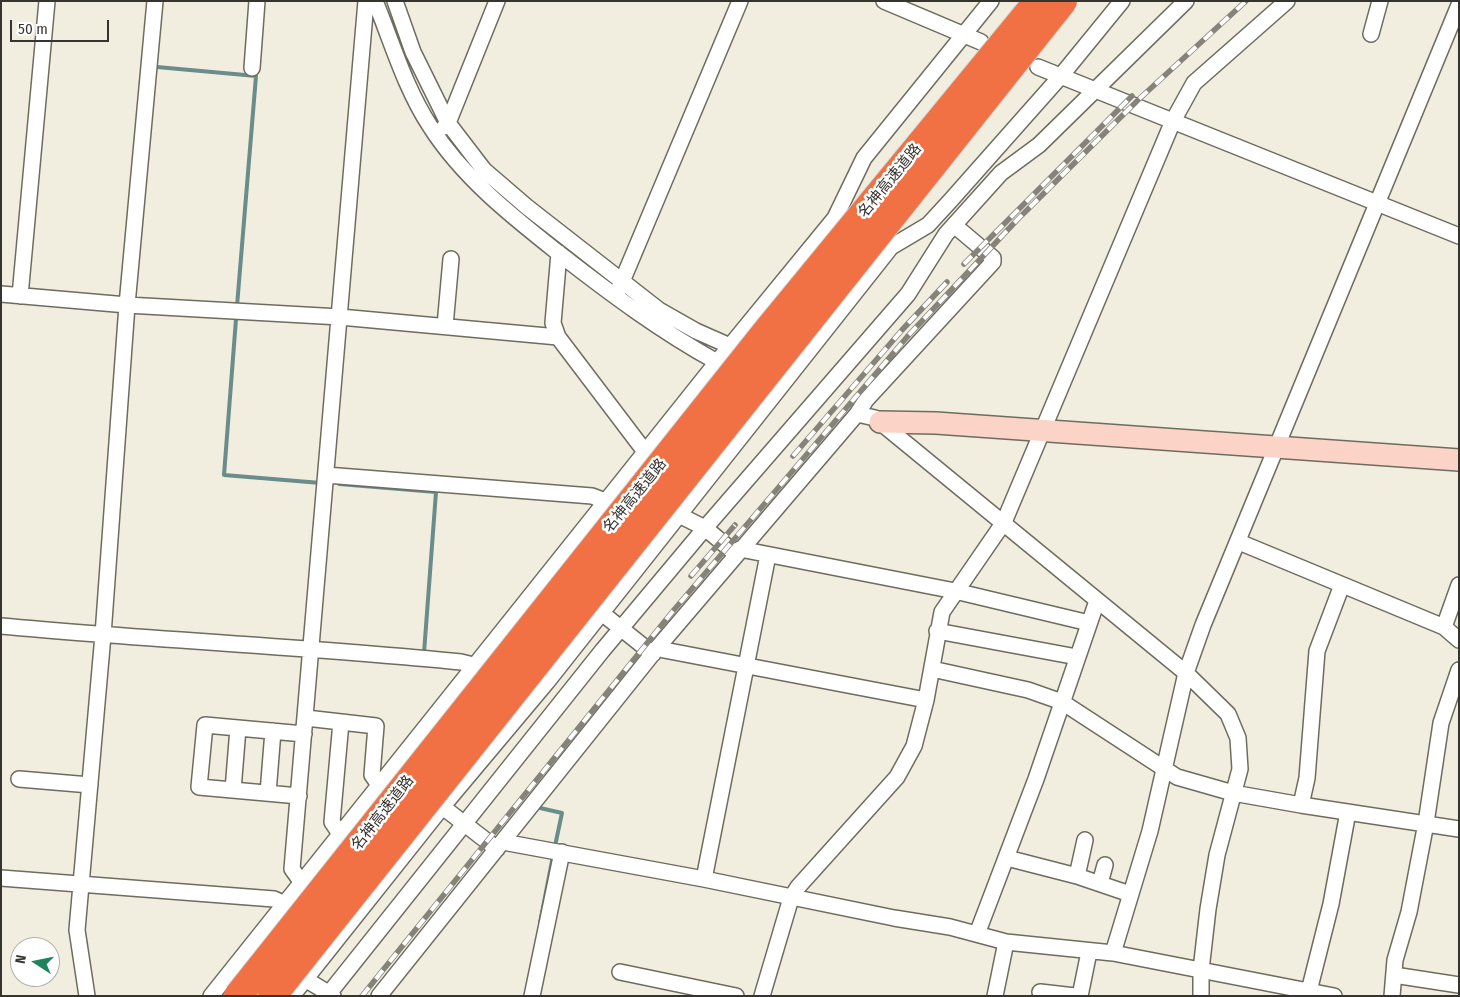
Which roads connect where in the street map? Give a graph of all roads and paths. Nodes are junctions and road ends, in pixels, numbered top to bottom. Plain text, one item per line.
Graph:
1 (47, 1) edge
2 (155, 1) edge
3 (257, 1) edge
4 (366, 1) edge
5 (375, 1) edge
6 (395, 1) edge
7 (497, 1) edge
8 (740, 1) edge
9 (884, 1) edge
10 (991, 1) edge
11 (1038, 1) edge
12 (1063, 1) edge
13 (1122, 1) edge
14 (1186, 1) edge
15 (1286, 1) edge
16 (1380, 1) edge
17 (1459, 5) edge
18 (982, 8) edge
19 (1371, 34) dead end
20 (965, 36) junction
21 (980, 42) dead end
22 (1038, 67) dead end
23 (252, 68) dead end
24 (1060, 77) junction
25 (1095, 91) junction
26 (1173, 122) junction
27 (448, 123) junction
28 (436, 135) junction
29 (1379, 203) junction
30 (954, 225) junction
31 (1459, 236) edge
32 (560, 253) junction
33 (451, 259) dead end
34 (622, 282) junction
35 (1, 294) edge
36 (20, 296) junction
37 (614, 296) junction
38 (127, 305) junction
39 (340, 317) junction
40 (445, 326) junction
41 (558, 337) junction
42 (730, 346) junction
43 (717, 362) junction
44 (857, 414) junction
45 (880, 422) junction
46 (1042, 431) junction
47 (1275, 448) junction
48 (646, 453) junction
49 (1459, 460) edge
50 (326, 475) junction
51 (623, 480) junction
52 (605, 501) junction
53 (676, 518) junction
54 (1004, 522) junction
55 (705, 528) junction
56 (1239, 542) junction
57 (738, 552) junction
58 (768, 555) junction
59 (549, 571) junction
60 (1342, 585) junction
61 (1459, 585) edge
62 (955, 591) junction
63 (1097, 601) junction
64 (601, 613) junction
65 (1089, 623) junction
66 (1, 626) edge
67 (1444, 627) junction
68 (621, 629) junction
69 (937, 631) junction
70 (103, 635) junction
71 (1459, 640) edge
72 (312, 648) junction
73 (655, 651) junction
74 (1077, 657) junction
75 (473, 665) junction
76 (747, 665) junction
77 (932, 670) junction
78 (1459, 670) edge
79 (1186, 672) junction
80 (926, 700) junction
81 (1062, 702) junction
82 (306, 718) junction
83 (341, 722) junction
84 (238, 728) junction
85 (274, 731) junction
86 (304, 734) junction
87 (393, 767) junction
88 (1165, 771) junction
89 (19, 778) dead end
90 (90, 785) junction
91 (379, 785) junction
92 (233, 790) junction
93 (1233, 792) junction
94 (268, 793) junction
95 (299, 796) junction
96 (1301, 805) junction
97 (443, 806) junction
98 (1348, 812) junction
99 (1426, 823) junction
100 (464, 824) junction
101 (1459, 829) edge
102 (340, 834) junction
103 (1085, 840) dead end
104 (500, 846) junction
105 (562, 852) junction
106 (1006, 858) junction
107 (1105, 865) dead end
108 (1077, 876) junction
109 (1, 878) edge
110 (704, 879) junction
111 (302, 883) junction
112 (1100, 883) junction
113 (81, 885) junction
114 (1130, 894) junction
115 (791, 898) junction
116 (285, 904) junction
117 (978, 934) junction
118 (1006, 942) junction
119 (1088, 952) junction
120 (1113, 953) junction
121 (1200, 970) junction
122 (620, 972) dead end
123 (1394, 975) junction
124 (305, 979) junction
125 (1459, 984) edge
126 (1309, 991) junction
127 (1040, 992) dead end
128 (330, 995) edge
129 (87, 996) edge
130 (212, 996) edge
131 (238, 996) edge
132 (272, 996) edge
133 (292, 996) edge
134 (379, 996) edge
135 (532, 996) edge
136 (736, 996) edge
137 (762, 996) edge
138 (995, 996) edge
139 (1075, 996) edge
140 (1080, 996) edge
141 (1201, 996) edge
142 (1334, 996) edge
143 (1392, 996) edge

1 - 36 street
2 - 38 street
3 - 23 street
4 - 39 street
5 - 28 street
6 - 27 street
7 - 27 street
8 - 34 street
9 - 20 street
10 - 18 street
11 - 131 highway, 名神高速道路, bridge
12 - 132 highway, 名神高速道路, bridge
13 - 24 street
14 - 25 street
15 - 26 street
16 - 19 street
17 - 29 street
18 - 20 street
20 - 21 street
20 - 42 street
22 - 24 street
24 - 25 street
24 - 53 street
25 - 26 street
25 - 30 street
26 - 29 street
26 - 46 street
27 - 28 street
27 - 34 street
28 - 32 street
29 - 31 street
29 - 47 street
30 - 44 street
30 - 55 street
32 - 37 street
32 - 41 street
33 - 40 street
34 - 37 street
34 - 42 street
35 - 36 street
36 - 38 street
37 - 43 street
38 - 39 street
38 - 70 street
39 - 40 street
39 - 50 street
40 - 41 street
41 - 48 street
42 - 43 street
43 - 48 street
44 - 45 street
44 - 57 street
45 - 46 street
45 - 54 street
46 - 47 street
46 - 54 street
47 - 49 street
47 - 56 street
48 - 51 street
50 - 52 street
50 - 72 street
51 - 52 street
51 - 53 street
52 - 59 street
53 - 55 street
53 - 64 street
54 - 62 street
54 - 63 street
55 - 57 street
55 - 68 street
56 - 60 street
56 - 79 street
57 - 58 street
57 - 73 street
58 - 62 street
58 - 76 street
59 - 64 street
59 - 75 street
60 - 67 street
60 - 96 street
61 - 67 street
62 - 65 street
62 - 69 street
63 - 65 street
63 - 79 street
64 - 68 street
64 - 97 street
65 - 74 street
66 - 70 street
67 - 71 street
68 - 73 street
68 - 100 street
69 - 74 street
69 - 77 street
70 - 72 street
70 - 90 street
72 - 75 street
72 - 82 street
73 - 76 street
73 - 104 street
74 - 81 street
75 - 87 street
76 - 80 street
76 - 110 street
77 - 80 street
77 - 81 street
78 - 99 street
79 - 88 street
79 - 93 street
80 - 115 street
81 - 88 street
81 - 106 street
82 - 83 street
82 - 86 street
83 - 91 street
83 - 102 street
84 - 85 street
84 - 92 street
84 - 92 street
85 - 86 street
85 - 94 street
86 - 95 street
87 - 91 street
87 - 97 street
88 - 93 street
88 - 114 street
89 - 90 street
90 - 113 street
91 - 102 street
92 - 94 street
93 - 96 street
93 - 121 street
94 - 95 street
95 - 111 street
96 - 98 street
97 - 100 street
97 - 124 street
98 - 99 street
98 - 126 street
99 - 101 street
99 - 123 street
100 - 104 street
100 - 128 street
102 - 111 street
103 - 108 street
104 - 105 street
104 - 134 street
105 - 110 street
105 - 135 street
106 - 108 street
106 - 117 street
107 - 112 street
108 - 112 street
109 - 113 street
110 - 115 street
111 - 116 street
112 - 114 street
113 - 116 street
113 - 129 street
114 - 120 street
115 - 117 street
115 - 137 street
116 - 130 street
117 - 118 street
118 - 119 street
118 - 138 street
119 - 120 street
119 - 140 street
120 - 121 street
121 - 126 street
121 - 141 street
122 - 136 street
123 - 125 street
123 - 143 street
124 - 128 street
124 - 133 street
126 - 142 street
127 - 139 street

